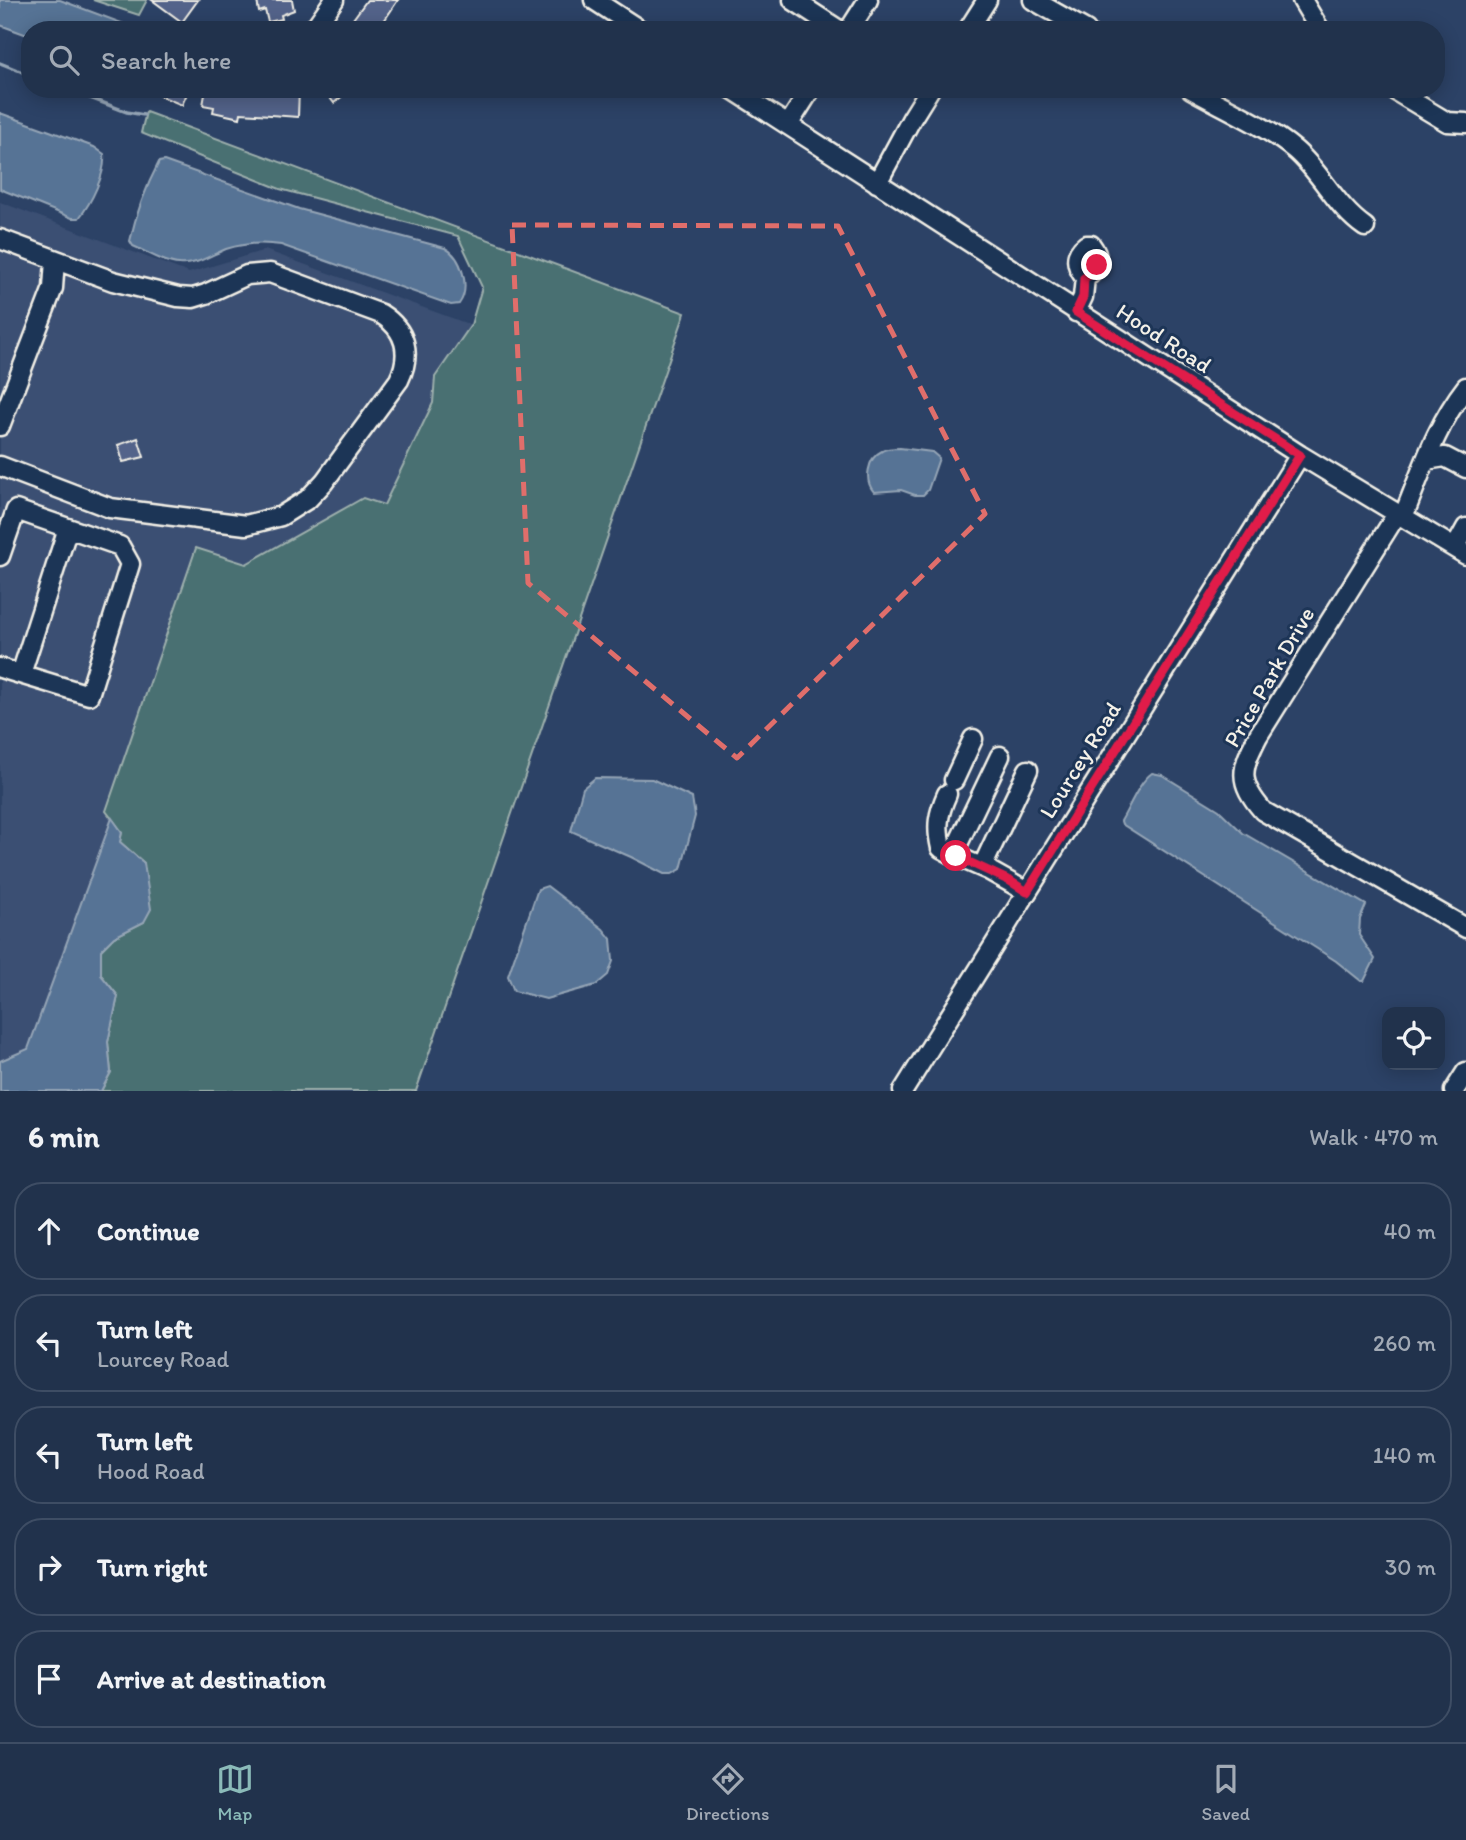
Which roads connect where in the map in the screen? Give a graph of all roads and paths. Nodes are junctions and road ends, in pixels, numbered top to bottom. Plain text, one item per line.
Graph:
1 (334, 0) edge
2 (594, 0) edge
3 (793, 0) edge
4 (868, 0) edge
5 (987, 0) edge
6 (1033, 0) edge
7 (1302, 0) edge
8 (319, 21) edge
9 (626, 21) edge
10 (825, 21) edge
11 (855, 21) edge
12 (974, 21) edge
13 (1070, 21) edge
14 (1315, 21) edge
15 (746, 98) edge
16 (805, 98) edge
17 (924, 98) edge
18 (1207, 98) edge
19 (1407, 98) edge
20 (1466, 123) edge
21 (788, 125) junction
22 (877, 183) junction
23 (1365, 227) dead end
24 (0, 239) edge
25 (55, 260) junction
26 (1084, 278) dead end
27 (1076, 312) junction
28 (1466, 387) edge
29 (0, 426) edge
30 (1300, 455) junction
31 (1426, 460) junction
32 (0, 466) edge
33 (1466, 468) edge
34 (1400, 515) junction
35 (1466, 527) edge
36 (68, 528) junction
37 (1460, 552) edge
38 (0, 556) edge
39 (0, 668) edge
40 (21, 674) junction
41 (973, 739) dead end
42 (1000, 756) dead end
43 (1028, 769) dead end
44 (956, 856) junction
45 (988, 870) junction
46 (1027, 892) junction
47 (1466, 928) edge
48 (1466, 1072) edge
49 (903, 1091) edge
50 (1454, 1091) edge

1 - 8 street
2 - 9 street
3 - 10 street
4 - 11 street
5 - 12 street
6 - 13 street
7 - 14 street
15 - 21 street, Hood Road
16 - 21 street
17 - 22 street
18 - 23 street
19 - 20 street
21 - 22 street, Hood Road
22 - 27 street, Hood Road
24 - 25 street
25 - 29 street
25 - 32 street
26 - 27 street
27 - 30 street, Hood Road
28 - 31 street
30 - 34 street, Hood Road
30 - 46 street, Lourcey Road
31 - 33 street
31 - 34 street
34 - 37 street, Hood Road
34 - 47 street, Price Park Drive
35 - 37 street
36 - 38 street
36 - 40 street
36 - 40 street
39 - 40 street
41 - 44 street
42 - 44 street
43 - 45 street
44 - 45 street
45 - 46 street
46 - 49 street, Lourcey Road
48 - 50 street

